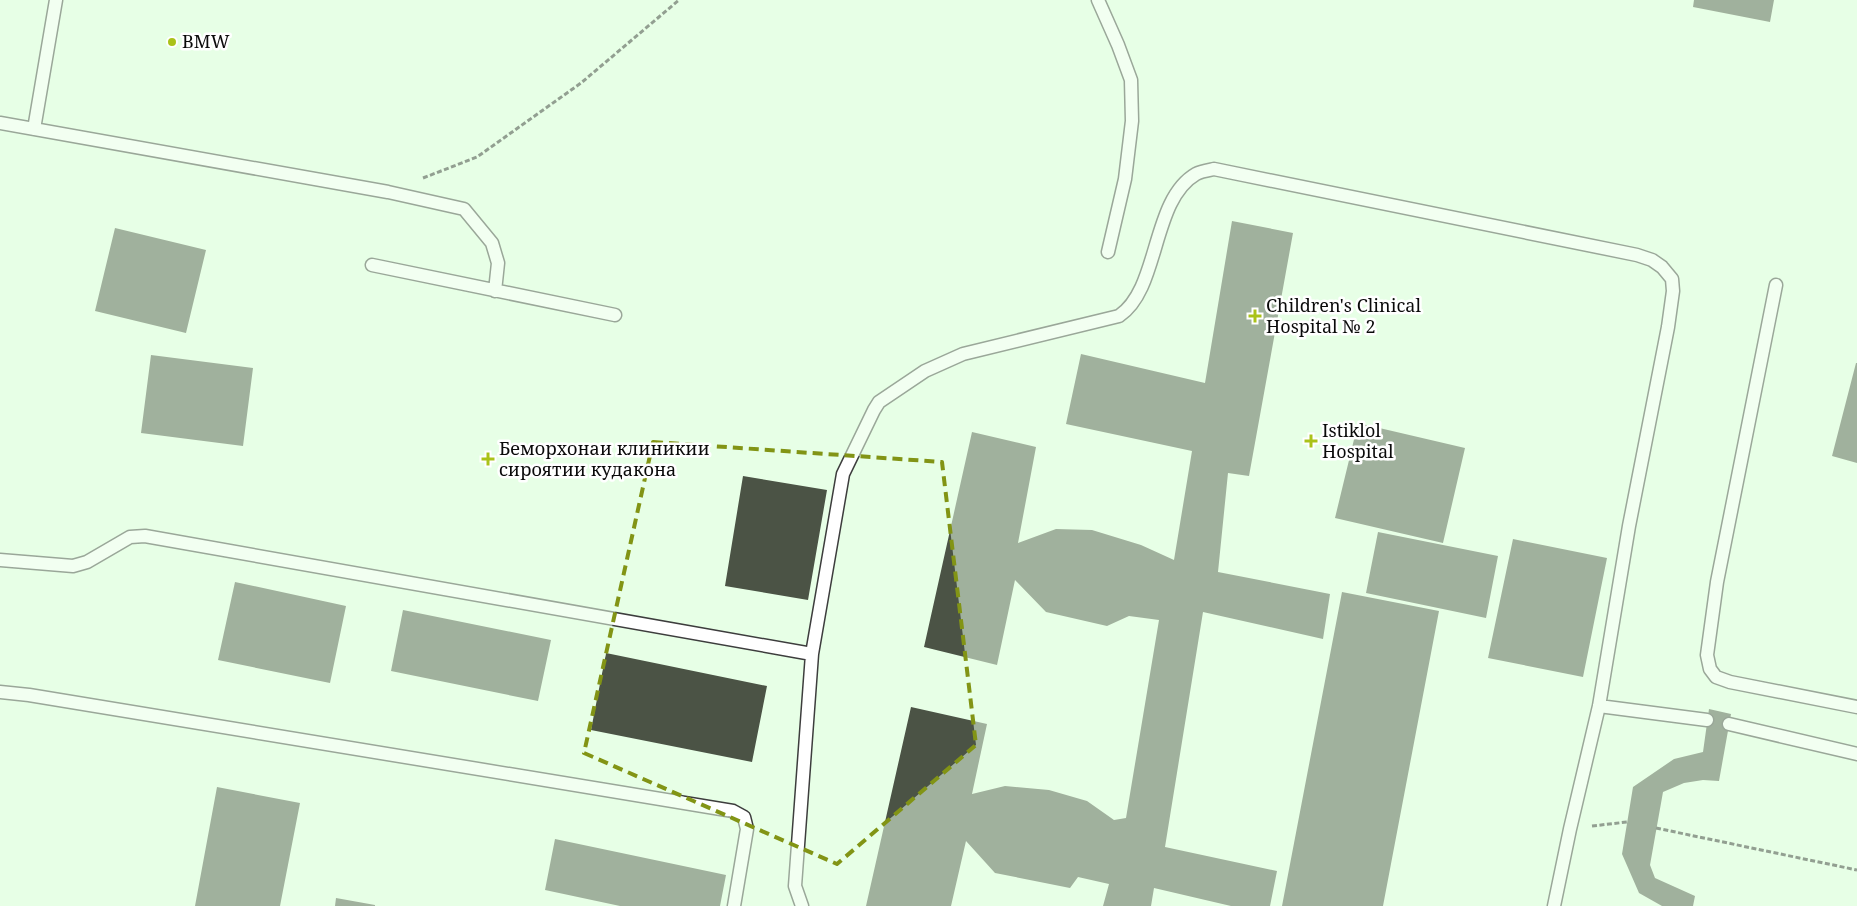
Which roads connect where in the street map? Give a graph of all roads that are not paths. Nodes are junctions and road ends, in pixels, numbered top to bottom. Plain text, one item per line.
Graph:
1 (56, 0) edge
2 (1098, 0) edge
3 (0, 123) edge
4 (34, 129) junction
5 (1108, 252) dead end
6 (372, 265) dead end
7 (1776, 285) dead end
8 (494, 291) junction
9 (614, 315) dead end
10 (0, 560) edge
11 (812, 654) junction
12 (0, 692) edge
13 (1599, 706) junction
14 (1857, 707) edge
15 (1707, 720) dead end
16 (1729, 724) dead end
17 (1857, 754) edge
18 (734, 906) edge
19 (802, 906) edge
20 (1554, 906) edge

1 - 4 lane
2 - 5 lane
3 - 4 lane
4 - 8 lane
6 - 8 lane
7 - 14 lane
8 - 9 lane
10 - 11 lane
11 - 13 lane
11 - 19 lane
12 - 18 lane
13 - 15 lane
13 - 20 lane
16 - 17 lane

